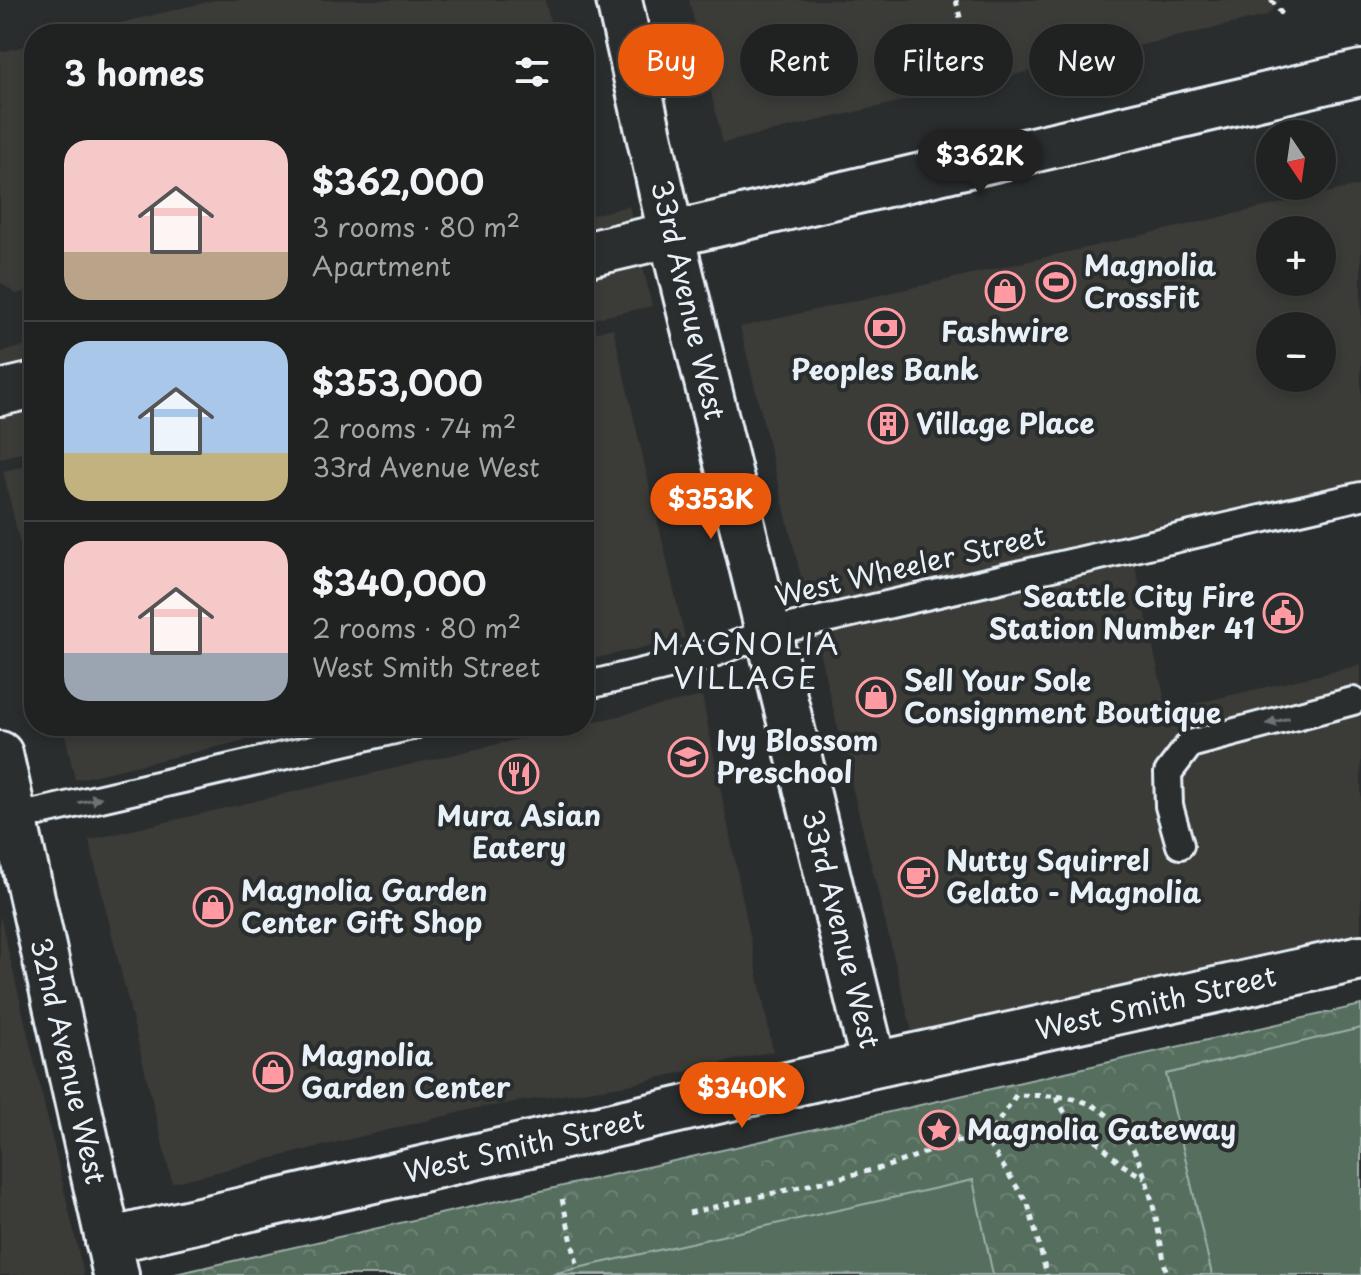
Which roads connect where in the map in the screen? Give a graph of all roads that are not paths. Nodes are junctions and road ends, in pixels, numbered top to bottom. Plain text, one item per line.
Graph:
1 (619, 0) edge
2 (1361, 73) edge
3 (671, 234) junction
4 (594, 253) edge
5 (24, 387) edge
6 (0, 393) edge
7 (1361, 496) edge
8 (769, 632) junction
9 (594, 684) edge
10 (1353, 701) dead end
11 (369, 736) edge
12 (0, 754) edge
13 (14, 818) junction
14 (1180, 845) dead end
15 (1361, 958) edge
16 (874, 1065) junction
17 (112, 1258) edge

1 - 3 street, 33rd Avenue West
2 - 3 street
3 - 4 street
3 - 8 street, 33rd Avenue West
5 - 6 street
7 - 8 lane, West Wheeler Street
8 - 9 lane, West Wheeler Street
8 - 16 street, 33rd Avenue West
10 -> 14 lane
13 -> 11 lane
12 - 13 street, 32nd Avenue West
13 - 17 street, 32nd Avenue West
15 - 16 street, West Smith Street
16 - 17 street, West Smith Street

